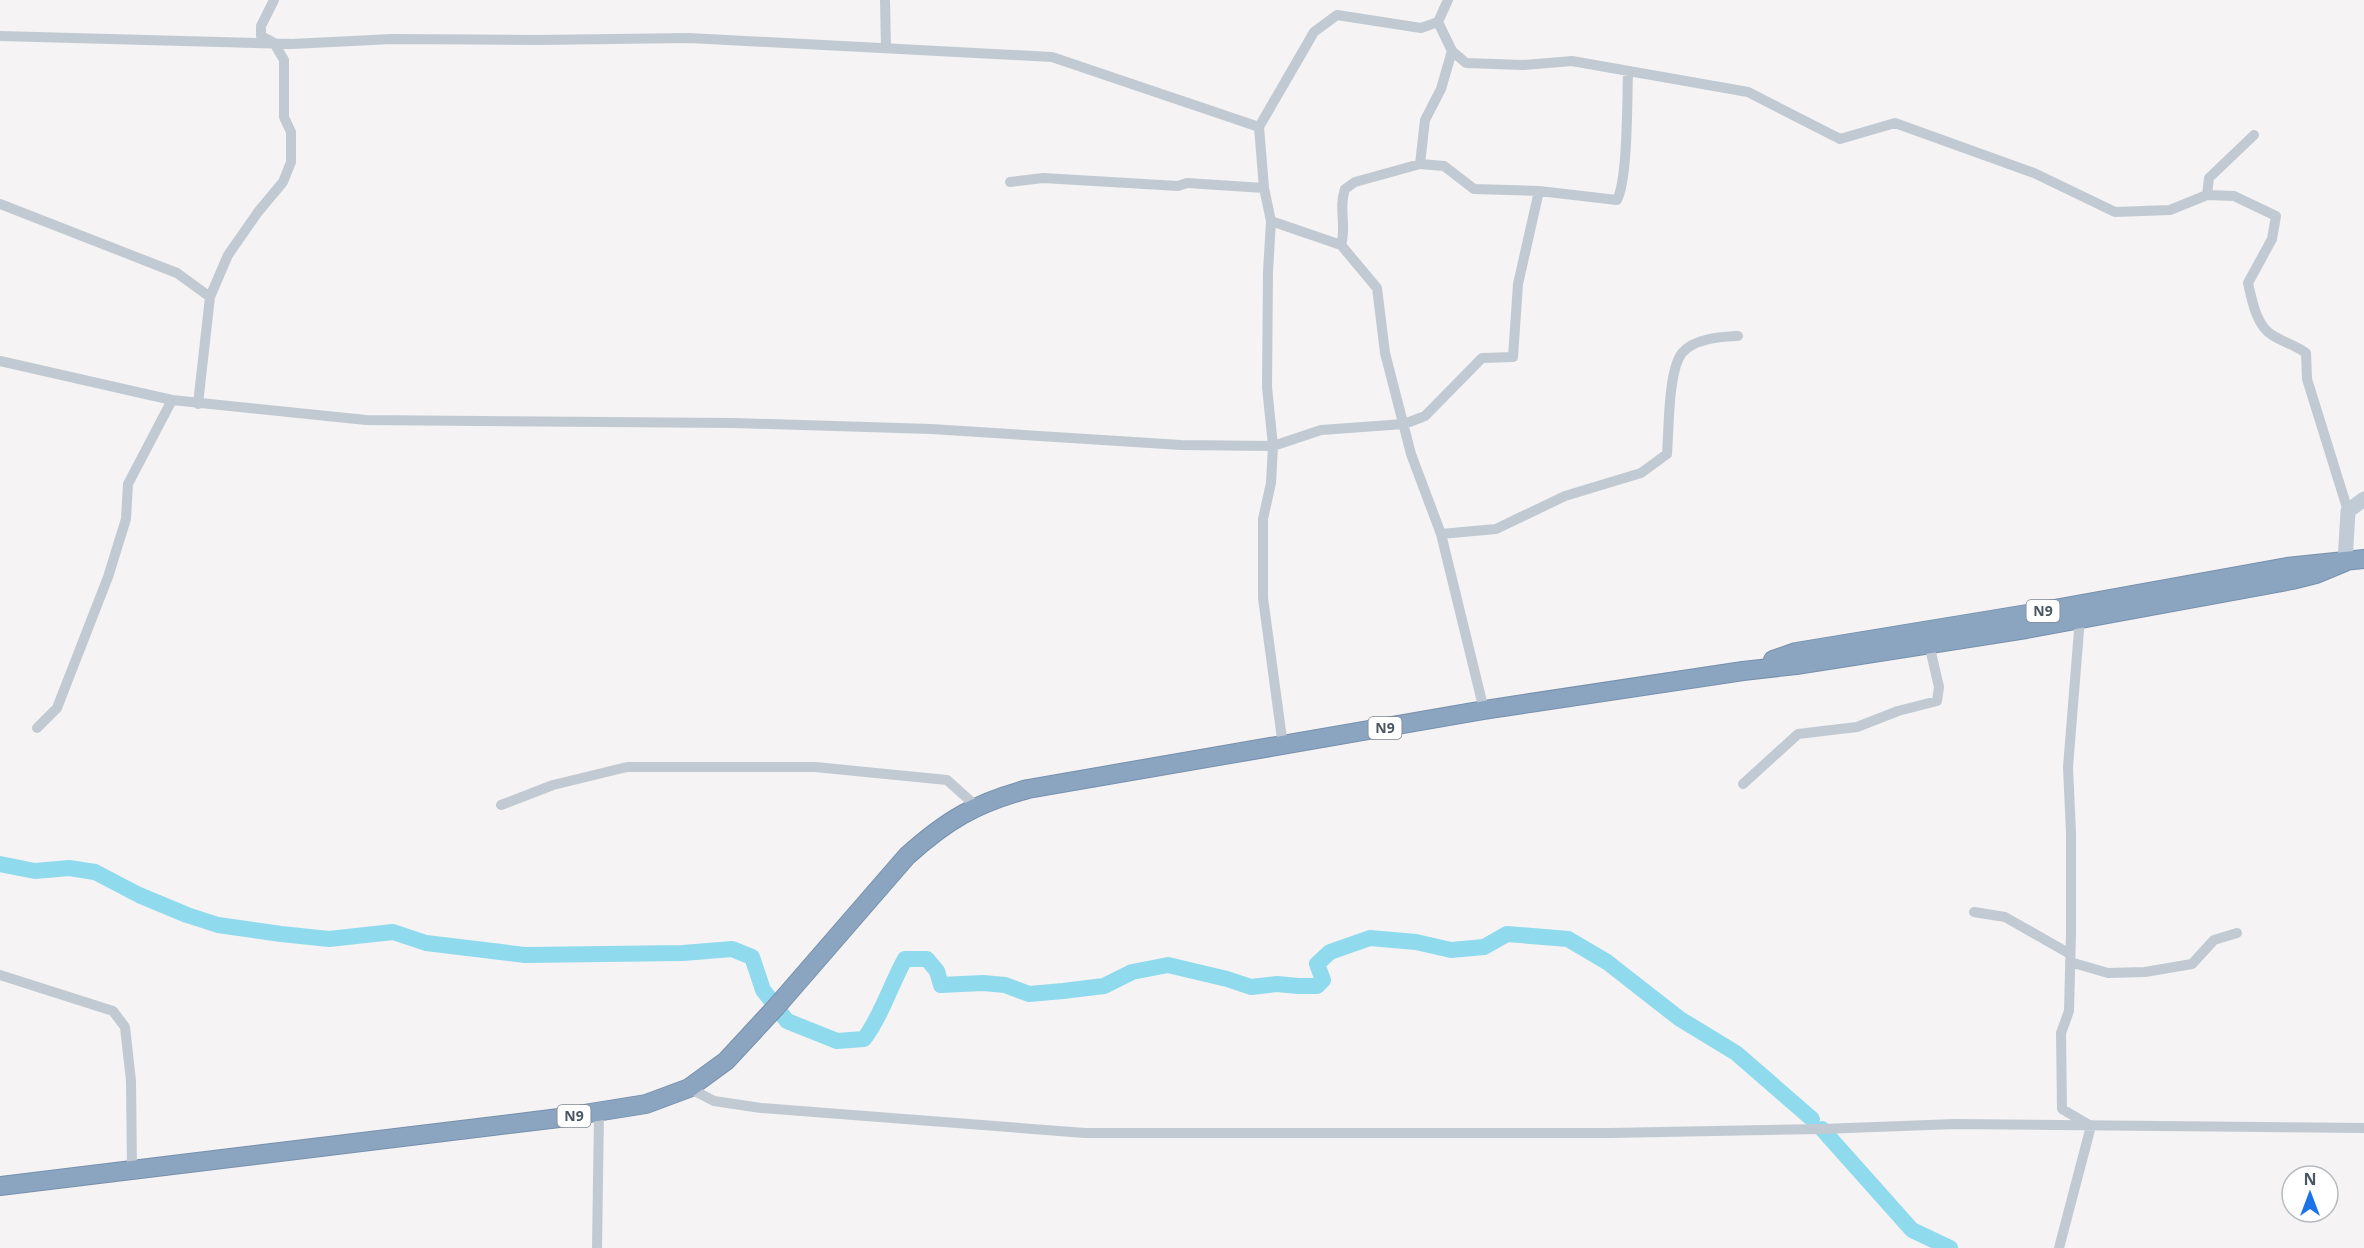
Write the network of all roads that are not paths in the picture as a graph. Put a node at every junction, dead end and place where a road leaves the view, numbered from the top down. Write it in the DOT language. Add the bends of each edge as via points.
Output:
graph roads {
  1 [pos="274,0"];
  2 [pos="885,0"];
  3 [pos="1448,0"];
  4 [pos="1438,22"];
  5 [pos="0,36"];
  6 [pos="274,43"];
  7 [pos="886,48"];
  8 [pos="1452,51"];
  9 [pos="1628,72"];
  10 [pos="1259,127"];
  11 [pos="2254,135"];
  12 [pos="1420,164"];
  13 [pos="1010,182"];
  14 [pos="1264,188"];
  15 [pos="1539,191"];
  16 [pos="2207,195"];
  17 [pos="0,204"];
  18 [pos="1271,220"];
  19 [pos="1341,245"];
  20 [pos="210,297"];
  21 [pos="1738,336"];
  22 [pos="0,361"];
  23 [pos="172,400"];
  24 [pos="198,404"];
  25 [pos="1404,424"];
  26 [pos="1273,446"];
  27 [pos="2364,499"];
  28 [pos="2348,511"];
  29 [pos="1441,534"];
  30 [pos="2364,559"];
  31 [pos="2345,562"];
  32 [pos="2080,618"];
  33 [pos="1929,644"];
  34 [pos="1743,671"];
  35 [pos="1484,710"];
  36 [pos="37,728"];
  37 [pos="1283,746"];
  38 [pos="1743,784"];
  39 [pos="501,805"];
  40 [pos="976,806"];
  41 [pos="1974,912"];
  42 [pos="2237,933"];
  43 [pos="2070,958"];
  44 [pos="0,975"];
  45 [pos="689,1088"];
  46 [pos="599,1113"];
  47 [pos="2091,1126"];
  48 [pos="2364,1128"];
  49 [pos="132,1170"];
  50 [pos="0,1186"];
  51 [pos="598,1215"];
  52 [pos="597,1248"];
  53 [pos="604,1248"];
  54 [pos="2059,1248"];
  1 -- 6 [label="street" via="261,26 261,36"];
  2 -- 7 [label="street"];
  3 -- 4 [label="street"];
  4 -- 8 [label="street"];
  4 -- 10 [label="street" via="1421,28 1337,15 1314,32"];
  5 -- 6 [label="street"];
  6 -- 7 [label="street" via="689,38"];
  6 -- 20 [label="street" via="284,60 284,117 291,132 291,162 283,182 228,255"];
  7 -- 10 [label="street" via="1052,57"];
  8 -- 9 [label="street" via="1466,63 1523,65 1572,61"];
  8 -- 12 [label="street" via="1441,89 1425,120"];
  9 -- 15 [label="street" via="1617,200"];
  9 -- 16 [label="street" via="1749,92 1840,139 1895,123 2034,173 2115,212 2170,210"];
  10 -- 14 [label="street"];
  11 -- 16 [label="street" via="2209,178"];
  12 -- 15 [label="street" via="1444,166 1474,189"];
  12 -- 19 [label="street" via="1355,182 1345,189"];
  13 -- 14 [label="street" via="1043,178"];
  14 -- 18 [label="street"];
  15 -- 25 [label="street" via="1518,284 1513,357 1482,358 1425,416"];
  16 -- 28 [label="street" via="2234,196 2276,216 2272,239 2248,283 2257,316 2270,334 2306,353 2307,379"];
  17 -- 20 [label="street" via="177,273"];
  18 -- 19 [label="street"];
  18 -- 26 [label="street" via="1267,387"];
  19 -- 25 [label="street" via="1377,288 1385,353"];
  20 -- 24 [label="street"];
  21 -- 29 [label="street" via="1696,343 1682,353 1673,372 1667,454 1641,473 1564,496 1496,529"];
  22 -- 23 [label="street"];
  23 -- 24 [label="street"];
  23 -- 36 [label="street" via="128,484 126,519 111,567 57,708"];
  24 -- 26 [label="street" via="366,420 745,423 931,429 1181,445"];
  25 -- 26 [label="street" via="1322,430"];
  25 -- 29 [label="street"];
  26 -- 37 [label="street" via="1271,483 1263,519 1263,598"];
  27 -- 28 [label="street"];
  28 -- 31 [label="street"];
  29 -- 35 [label="street"];
  30 -- 31 [label="highway, N9"];
  31 -- 32 [label="highway, N9" via="2292,580"];
  31 -- 34 [label="highway, N9" via="2286,567 1796,652"];
  32 -- 33 [label="highway, N9"];
  32 -- 43 [label="street" via="2068,767"];
  33 -- 34 [label="highway, N9"];
  33 -- 38 [label="street" via="1939,687 1937,701 1857,727 1798,734"];
  34 -- 35 [label="highway, N9"];
  35 -- 37 [label="highway, N9"];
  37 -- 40 [label="highway, N9" via="1028,789"];
  39 -- 40 [label="street" via="553,784 627,767 815,767 947,780"];
  40 -- 45 [label="highway, N9" via="936,830 907,856 753,1033 726,1061"];
  41 -- 43 [label="street" via="2005,917"];
  42 -- 43 [label="street" via="2214,940 2192,964 2145,972 2108,973"];
  43 -- 47 [label="street" via="2069,1011 2061,1033 2062,1109"];
  44 -- 49 [label="street" via="113,1011 125,1027 131,1081"];
  45 -- 46 [label="highway, N9" via="646,1104"];
  45 -- 47 [label="street" via="714,1101 761,1108 1085,1133 1610,1133 1956,1124"];
  46 -- 49 [label="highway, N9"];
  46 -- 51 [label="street"];
  47 -- 48 [label="street"];
  47 -- 54 [label="street"];
  49 -- 50 [label="highway, N9"];
  51 -- 52 [label="street"];
  51 -- 53 [label="street"];
}
